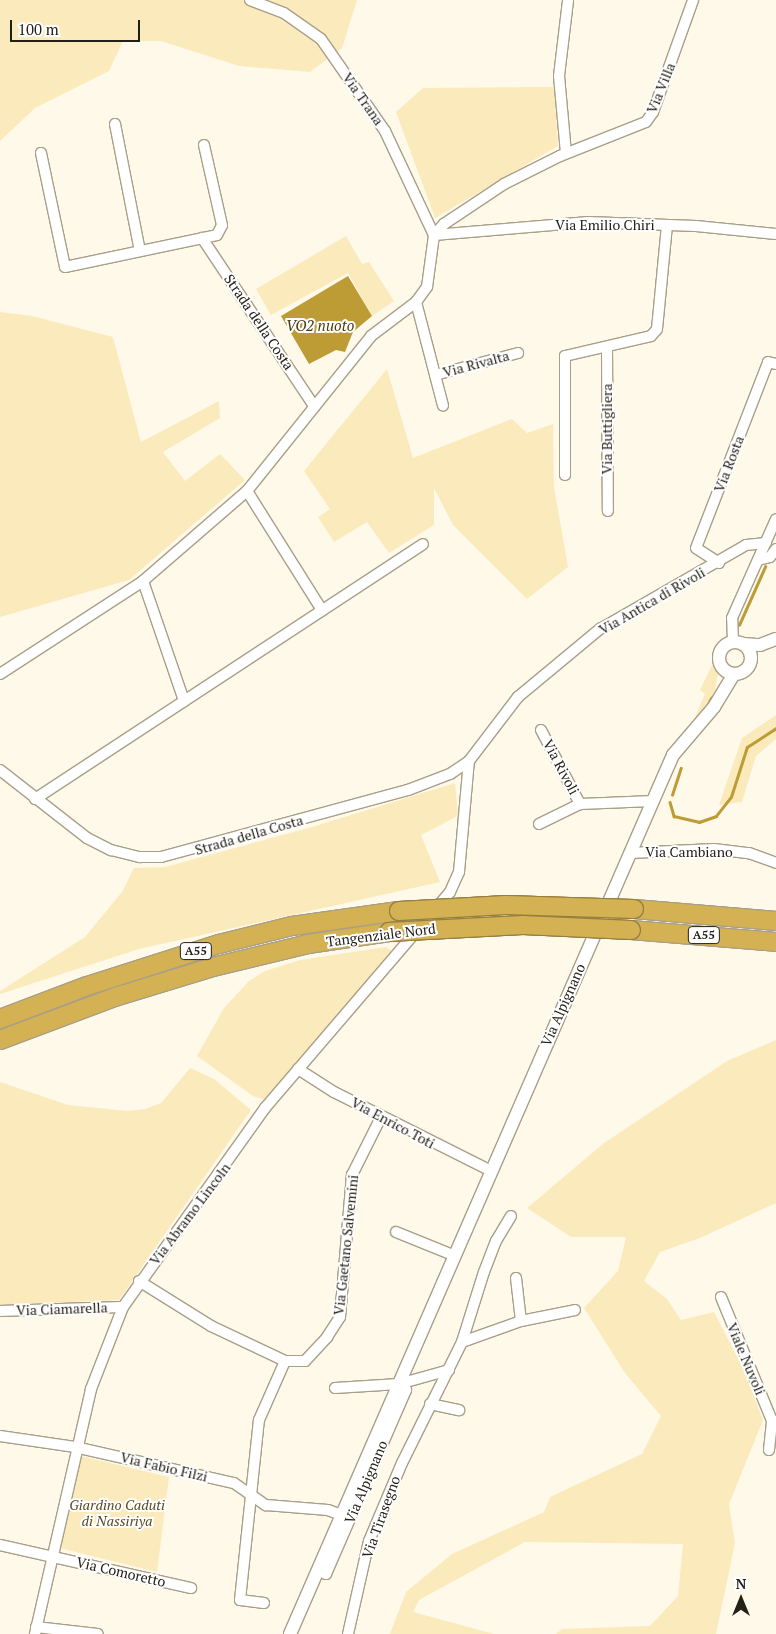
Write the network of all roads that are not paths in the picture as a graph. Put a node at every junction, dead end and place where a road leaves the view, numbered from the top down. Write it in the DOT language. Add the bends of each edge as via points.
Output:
graph roads {
  1 [pos="250,0"];
  2 [pos="568,0"];
  3 [pos="693,0"];
  4 [pos="115,124"];
  5 [pos="204,145"];
  6 [pos="41,153"];
  7 [pos="566,153"];
  8 [pos="667,225"];
  9 [pos="776,234"];
  10 [pos="434,235"];
  11 [pos="202,238"];
  12 [pos="140,251"];
  13 [pos="416,302"];
  14 [pos="607,348"];
  15 [pos="518,353"];
  16 [pos="776,364"];
  17 [pos="435,375"];
  18 [pos="314,406"];
  19 [pos="443,406"];
  20 [pos="565,475"];
  21 [pos="247,491"];
  22 [pos="608,511"];
  23 [pos="776,519"];
  24 [pos="766,543"];
  25 [pos="423,544"];
  26 [pos="776,549"];
  27 [pos="758,560"];
  28 [pos="719,563"];
  29 [pos="143,581"];
  30 [pos="322,610"];
  31 [pos="776,639"];
  32 [pos="738,643"];
  33 [pos="751,658"];
  34 [pos="728,672"];
  35 [pos="0,674"];
  36 [pos="184,701"];
  37 [pos="541,730"];
  38 [pos="469,762"];
  39 [pos="0,770"];
  40 [pos="35,799"];
  41 [pos="653,801"];
  42 [pos="580,804"];
  43 [pos="539,824"];
  44 [pos="630,853"];
  45 [pos="776,863"];
  46 [pos="776,921"];
  47 [pos="776,942"];
  48 [pos="0,1018"];
  49 [pos="0,1040"];
  50 [pos="298,1069"];
  51 [pos="381,1117"];
  52 [pos="491,1171"];
  53 [pos="511,1216"];
  54 [pos="396,1232"];
  55 [pos="454,1256"];
  56 [pos="516,1278"];
  57 [pos="139,1281"];
  58 [pos="721,1298"];
  59 [pos="123,1307"];
  60 [pos="575,1310"];
  61 [pos="0,1311"];
  62 [pos="521,1322"];
  63 [pos="462,1342"];
  64 [pos="285,1361"];
  65 [pos="449,1370"];
  66 [pos="399,1384"];
  67 [pos="335,1388"];
  68 [pos="430,1404"];
  69 [pos="460,1410"];
  70 [pos="774,1421"];
  71 [pos="0,1436"];
  72 [pos="75,1447"];
  73 [pos="768,1450"];
  74 [pos="250,1494"];
  75 [pos="341,1515"];
  76 [pos="0,1545"];
  77 [pos="50,1556"];
  78 [pos="318,1570"];
  79 [pos="191,1588"];
  80 [pos="264,1603"];
  81 [pos="35,1631"];
  82 [pos="98,1634"];
  83 [pos="290,1634"];
  84 [pos="348,1634"];
  1 -- 10 [label="street, Via Trana" via="284,14 321,39 386,131"];
  2 -- 7 [label="street" via="559,76"];
  3 -- 7 [label="street, Via Villa" via="653,112 646,122"];
  4 -- 12 [label="street"];
  5 -- 11 [label="street" via="222,225 217,235"];
  6 -- 12 [label="street" via="65,267"];
  7 -- 10 [label="street" via="504,184 444,224"];
  8 -- 9 [label="street, Via Emilio Chiri"];
  8 -- 10 [label="street, Via Emilio Chiri" via="588,222"];
  8 -- 14 [label="street" via="657,329 651,336"];
  10 -- 13 [label="street" via="427,287"];
  11 -- 12 [label="street"];
  11 -- 18 [label="street, Strada della Costa"];
  13 -- 17 [label="street, Via Rivalta"];
  13 -- 18 [label="street" via="371,336"];
  14 -- 20 [label="street" via="564,356"];
  14 -- 22 [label="street, Via Buttigliera"];
  15 -- 17 [label="street, Via Rivalta"];
  16 -- 28 [label="street, Via Rosta" via="768,362 696,548"];
  17 -- 19 [label="street, Via Rivalta"];
  18 -- 21 [label="street"];
  21 -- 29 [label="street"];
  21 -- 30 [label="street"];
  23 -- 24 [label="street"];
  24 -- 27 [label="street"];
  24 -- 28 [label="street, Via Antica di Rivoli" via="746,545"];
  25 -- 30 [label="street"];
  26 -- 27 [label="street" via="770,557"];
  27 -- 32 [label="street" via="732,618"];
  28 -- 38 [label="street, Via Antica di Rivoli" via="600,630 518,697"];
  29 -- 35 [label="street"];
  29 -- 36 [label="street"];
  30 -- 36 [label="street"];
  31 -- 32 [label="street" via="760,645"];
  31 -- 33 [label="street" via="767,650"];
  32 -- 33 [label="street"];
  32 -- 34 [label="street" via="720,650 718,661"];
  33 -- 34 [label="street" via="748,669"];
  34 -- 41 [label="street, Via Alpignano" via="719,697 673,755"];
  36 -- 40 [label="street"];
  37 -- 42 [label="street, Via Rivoli"];
  38 -- 40 [label="street, Strada della Costa" via="450,774 408,790 160,857 140,857 111,850 87,838"];
  38 -- 50 [label="street, Via Abramo Lincoln" via="462,854 459,872 450,892"];
  39 -- 40 [label="street, Strada della Costa"];
  41 -- 42 [label="street, Via Rivoli"];
  41 -- 44 [label="street, Via Alpignano"];
  42 -- 43 [label="street, Via Rivoli"];
  44 -- 45 [label="street, Via Cambiano" via="714,849 749,853"];
  44 -- 52 [label="street, Via Alpignano"];
  46 -- 48 [label="highway, Tangenziale Nord / A55, bridge" via="634,909 506,905 400,911 292,926 219,944"];
  47 -- 49 [label="highway, Tangenziale Nord / A55, bridge" via="523,925 389,932 308,944 213,967 115,997"];
  50 -- 51 [label="street, Via Enrico Toti"];
  50 -- 57 [label="street, Via Abramo Lincoln" via="265,1108 245,1141"];
  51 -- 52 [label="street, Via Enrico Toti"];
  51 -- 64 [label="street, Via Gaetano Salvemini" via="352,1176 338,1321 305,1360"];
  52 -- 55 [label="street, Via Alpignano"];
  53 -- 63 [label="street, Via Tirasegno" via="496,1241"];
  54 -- 55 [label="street"];
  55 -- 66 [label="street, Via Alpignano"];
  56 -- 62 [label="street"];
  57 -- 59 [label="street, Via Abramo Lincoln"];
  57 -- 64 [label="street" via="198,1319"];
  58 -- 70 [label="street, Viale Nuvoli"];
  59 -- 61 [label="street, Via Ciamarella"];
  59 -- 72 [label="street, Via Abramo Lincoln" via="93,1381"];
  60 -- 62 [label="street"];
  62 -- 63 [label="street"];
  63 -- 65 [label="street, Via Tirasegno"];
  64 -- 74 [label="street" via="258,1420"];
  65 -- 66 [label="street"];
  65 -- 68 [label="street, Via Tirasegno"];
  66 -- 67 [label="street"];
  66 -- 75 [label="street, Via Alpignano"];
  66 -- 78 [label="street, Via Alpignano" via="406,1390 330,1565 326,1574"];
  68 -- 69 [label="street"];
  68 -- 84 [label="street, Via Tirasegno" via="370,1541"];
  70 -- 73 [label="street, Viale Nuvoli"];
  71 -- 72 [label="street, Via Fabio Filzi"];
  72 -- 74 [label="street, Via Fabio Filzi" via="234,1483"];
  72 -- 77 [label="street, Via Abramo Lincoln"];
  74 -- 75 [label="street, Via Fabio Filzi" via="266,1505 328,1510"];
  74 -- 80 [label="street" via="252,1511 240,1600"];
  75 -- 78 [label="street, Via Alpignano"];
  76 -- 77 [label="street, Via Comoretto"];
  77 -- 79 [label="street, Via Comoretto"];
  77 -- 81 [label="street, Via Abramo Lincoln"];
  78 -- 83 [label="street, Via Alpignano"];
  81 -- 82 [label="street"];
}
